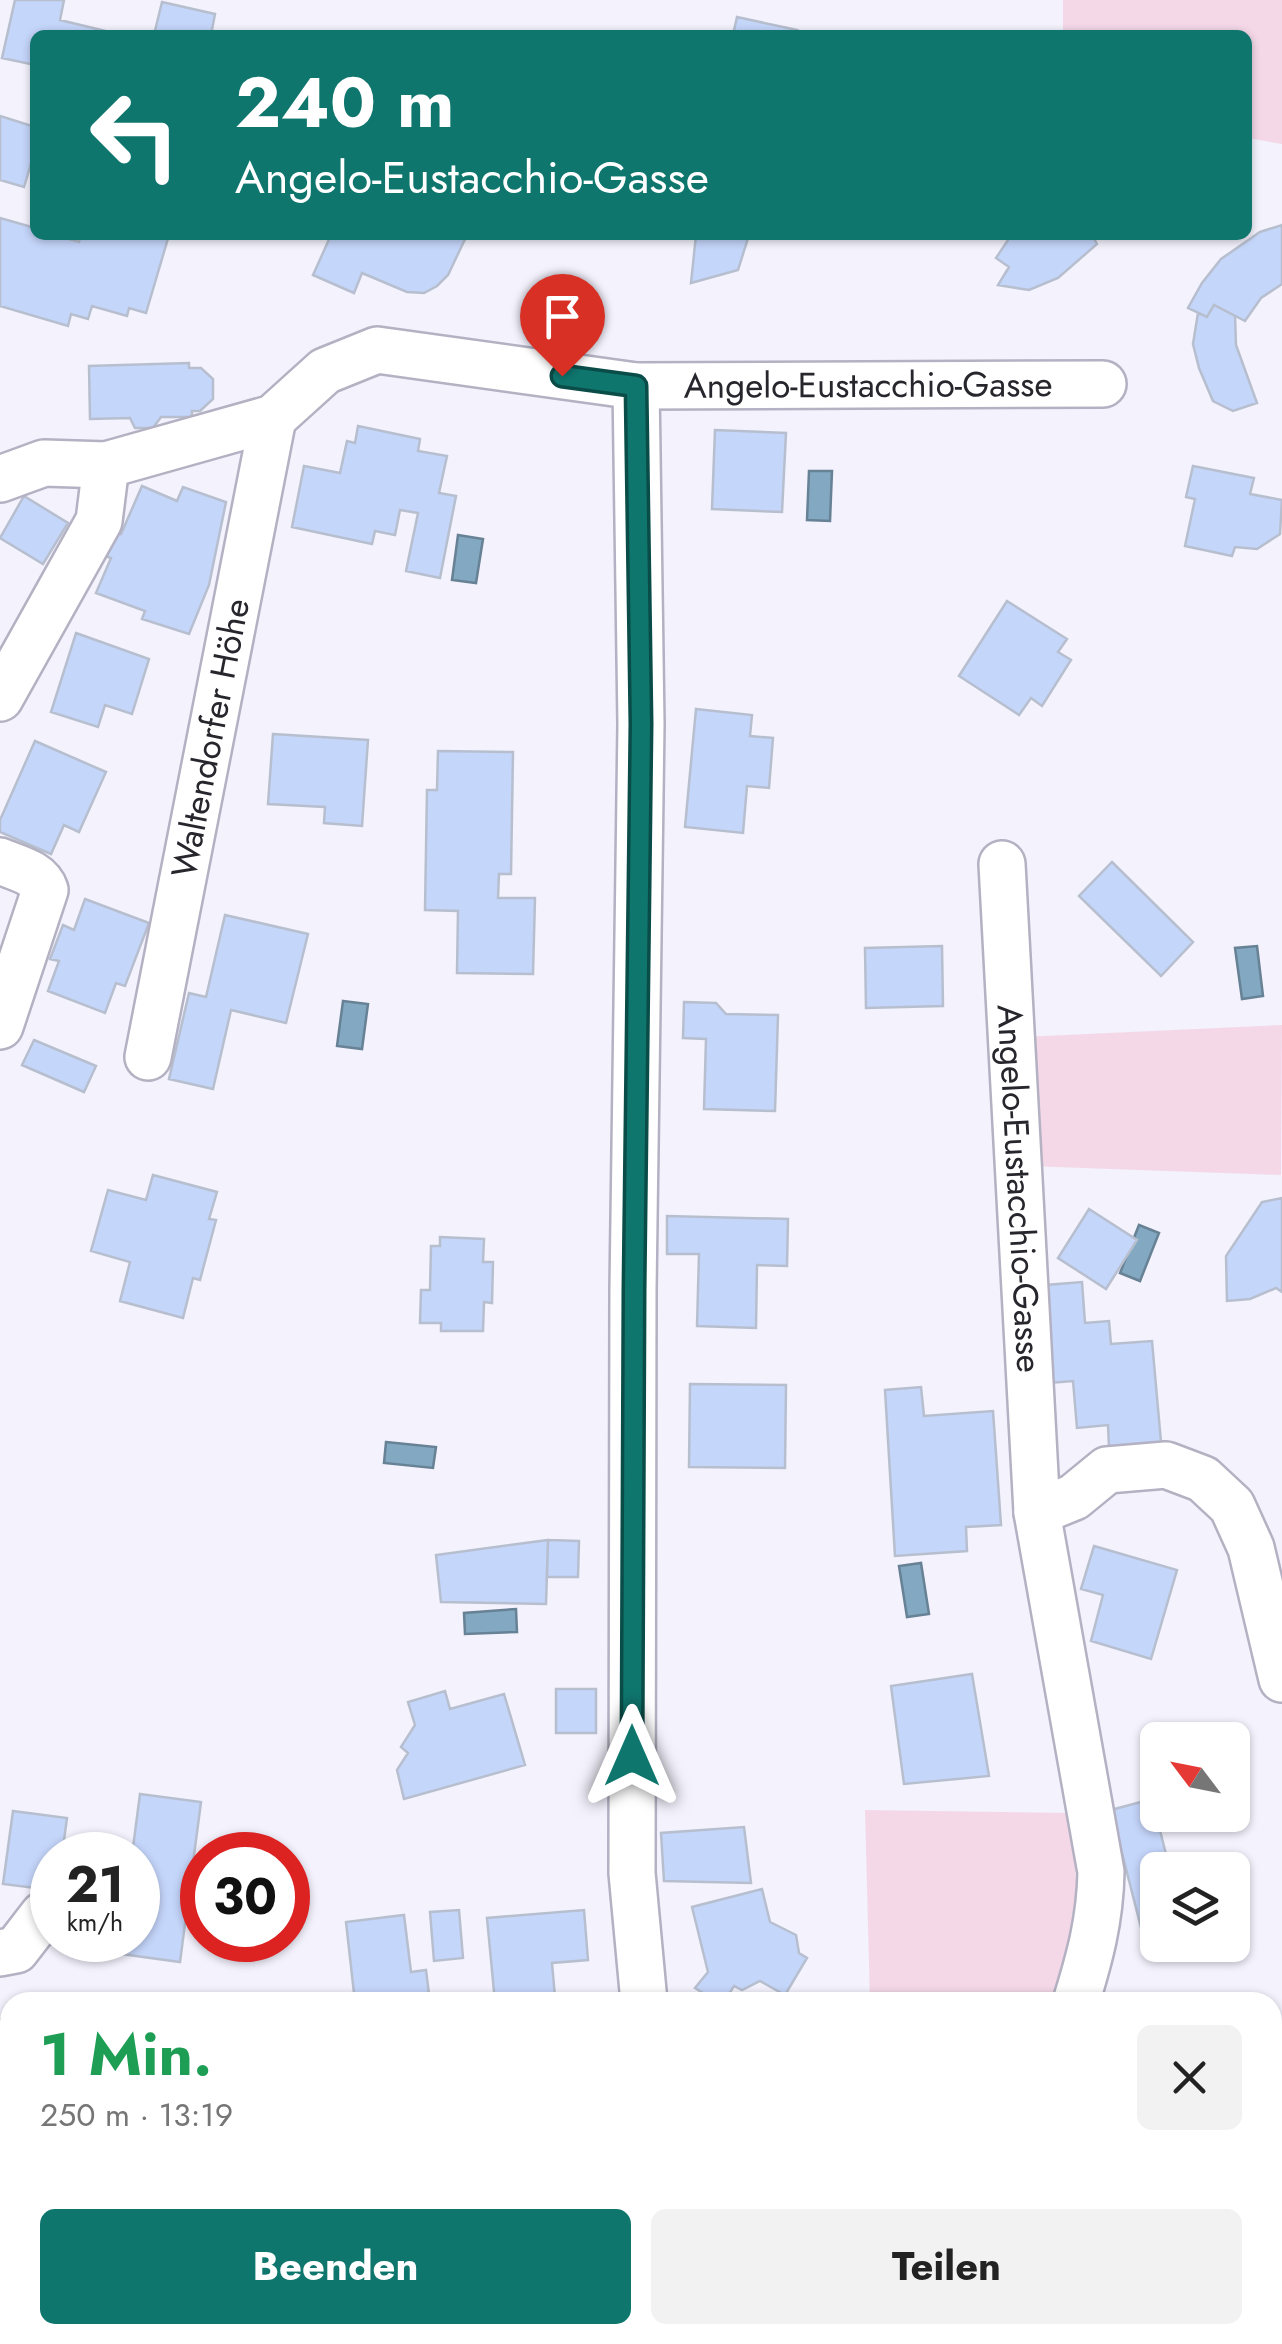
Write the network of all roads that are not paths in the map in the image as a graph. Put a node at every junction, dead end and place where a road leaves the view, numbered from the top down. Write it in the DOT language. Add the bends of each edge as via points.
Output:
graph roads {
  1 [pos="1103,384"];
  2 [pos="636,386"];
  3 [pos="272,418"];
  4 [pos="106,465"];
  5 [pos="0,479"];
  6 [pos="0,698"];
  7 [pos="0,861"];
  8 [pos="1002,864"];
  9 [pos="0,1026"];
  10 [pos="148,1057"];
  11 [pos="1037,1512"];
  12 [pos="1282,1678"];
  13 [pos="30,1932"];
  14 [pos="0,1952"];
  15 [pos="643,1992"];
  16 [pos="1079,1992"];
  1 -- 2 [label="street, Angelo-Eustacchio-Gasse"];
  2 -- 3 [label="street, Angelo-Eustacchio-Gasse" via="377,350 326,371"];
  2 -- 15 [label="street, Angelo-Eustacchio-Gasse" via="641,724 632,1873"];
  3 -- 4 [label="street"];
  3 -- 10 [label="street, Waltendorfer Höhe"];
  4 -- 5 [label="street" via="44,463"];
  4 -- 6 [label="street" via="99,521"];
  7 -- 9 [label="street" via="35,876 45,890"];
  8 -- 11 [label="street, Angelo-Eustacchio-Gasse"];
  11 -- 12 [label="street" via="1074,1497 1107,1470 1166,1465 1203,1479 1232,1506 1252,1548"];
  11 -- 16 [label="street, Angelo-Eustacchio-Gasse" via="1101,1872 1097,1926"];
  13 -- 14 [label="street" via="16,1950"];
}
